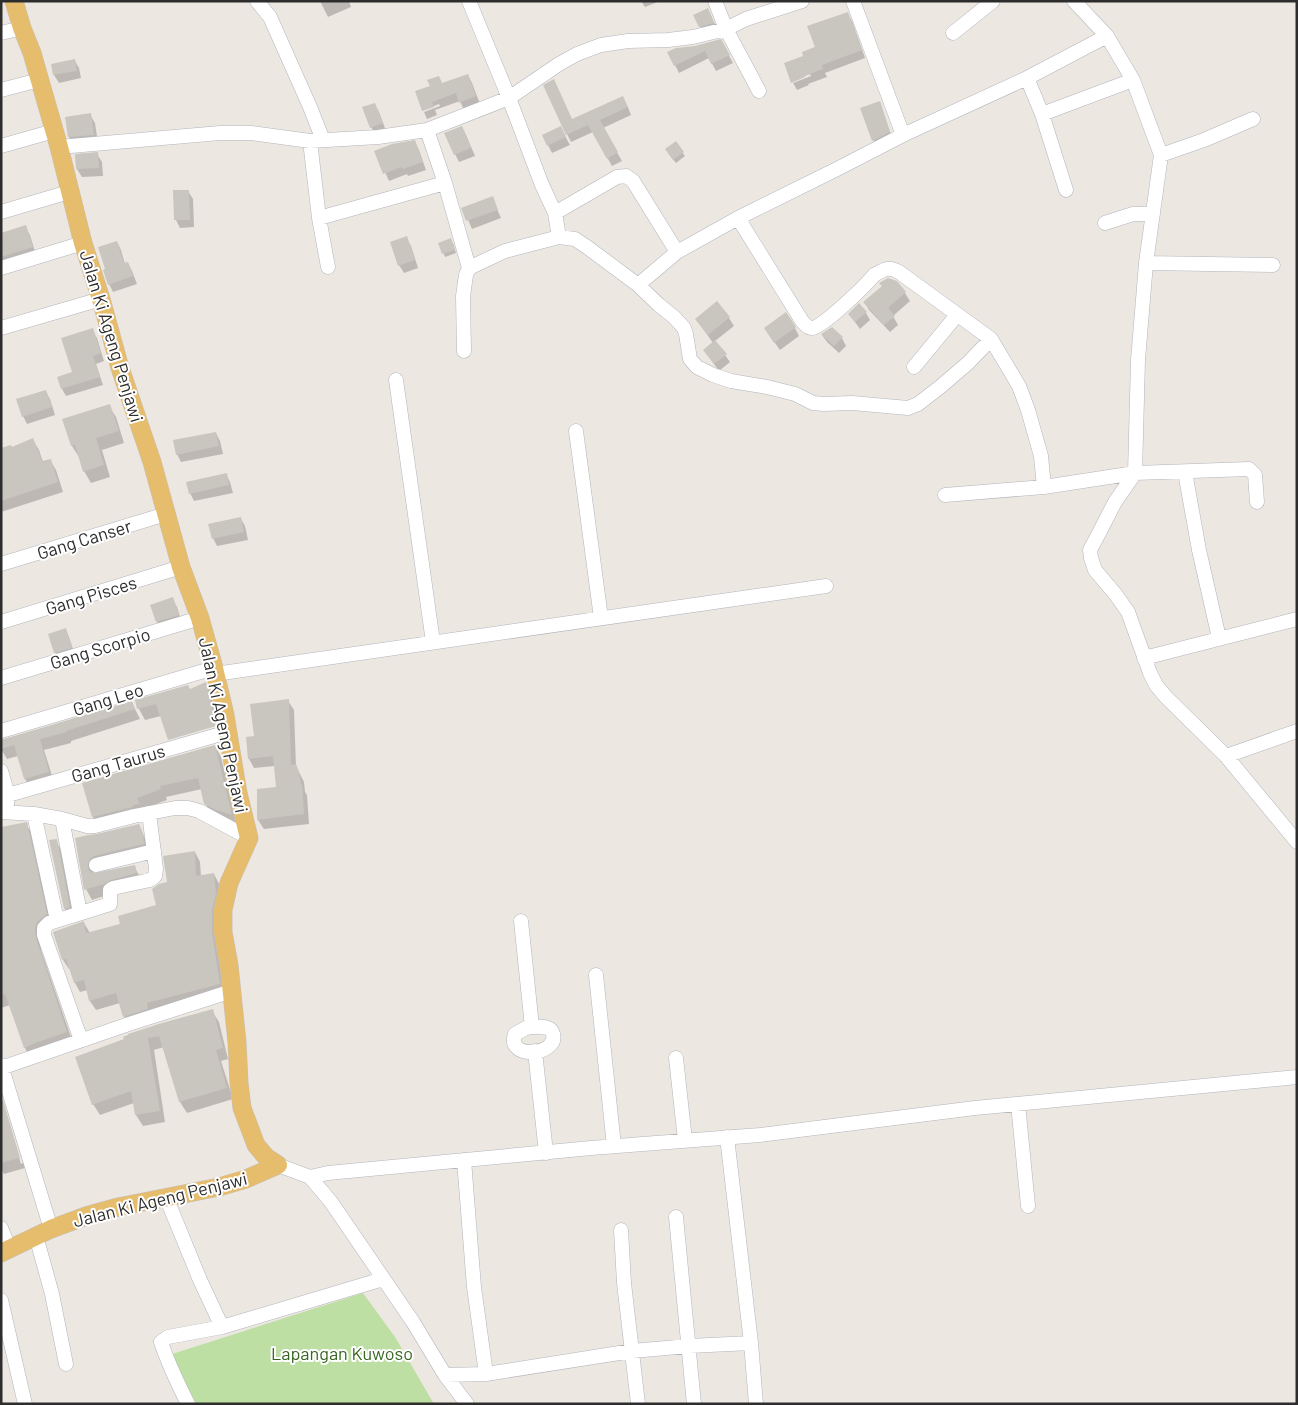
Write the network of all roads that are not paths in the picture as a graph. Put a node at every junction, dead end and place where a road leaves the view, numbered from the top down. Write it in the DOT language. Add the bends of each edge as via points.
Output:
graph roads {
  1 [pos="257,1"];
  2 [pos="469,1"];
  3 [pos="715,1"];
  4 [pos="802,1"];
  5 [pos="853,1"];
  6 [pos="993,1"];
  7 [pos="1074,1"];
  8 [pos="18,11"];
  9 [pos="726,29"];
  10 [pos="1,33"];
  11 [pos="953,33"];
  12 [pos="1107,36"];
  13 [pos="1027,78"];
  14 [pos="39,80"];
  15 [pos="1133,80"];
  16 [pos="1,90"];
  17 [pos="759,91"];
  18 [pos="509,98"];
  19 [pos="1042,114"];
  20 [pos="1253,119"];
  21 [pos="427,130"];
  22 [pos="903,135"];
  23 [pos="56,139"];
  24 [pos="316,141"];
  25 [pos="1,146"];
  26 [pos="1161,155"];
  27 [pos="445,183"];
  28 [pos="1066,190"];
  29 [pos="69,192"];
  30 [pos="1,212"];
  31 [pos="555,213"];
  32 [pos="1153,214"];
  33 [pos="319,218"];
  34 [pos="738,218"];
  35 [pos="1105,223"];
  36 [pos="559,237"];
  37 [pos="84,243"];
  38 [pos="677,252"];
  39 [pos="1146,263"];
  40 [pos="1273,265"];
  41 [pos="328,267"];
  42 [pos="1,268"];
  43 [pos="469,268"];
  44 [pos="638,285"];
  45 [pos="101,299"];
  46 [pos="957,315"];
  47 [pos="1,328"];
  48 [pos="991,338"];
  49 [pos="464,351"];
  50 [pos="914,367"];
  51 [pos="396,380"];
  52 [pos="576,431"];
  53 [pos="1185,472"];
  54 [pos="1135,473"];
  55 [pos="1044,487"];
  56 [pos="945,495"];
  57 [pos="1257,502"];
  58 [pos="166,514"];
  59 [pos="1,564"];
  60 [pos="182,567"];
  61 [pos="826,586"];
  62 [pos="200,618"];
  63 [pos="601,618"];
  64 [pos="1297,619"];
  65 [pos="1,622"];
  66 [pos="1219,638"];
  67 [pos="433,642"];
  68 [pos="1144,658"];
  69 [pos="215,671"];
  70 [pos="1,678"];
  71 [pos="1,731"];
  72 [pos="1297,731"];
  73 [pos="228,732"];
  74 [pos="1226,756"];
  75 [pos="1,771"];
  76 [pos="8,795"];
  77 [pos="3,812"];
  78 [pos="149,813"];
  79 [pos="34,814"];
  80 [pos="62,819"];
  81 [pos="249,838"];
  82 [pos="1297,842"];
  83 [pos="154,851"];
  84 [pos="96,865"];
  85 [pos="80,913"];
  86 [pos="57,920"];
  87 [pos="521,921"];
  88 [pos="596,975"];
  89 [pos="232,991"];
  90 [pos="532,1027"];
  91 [pos="81,1040"];
  92 [pos="535,1051"];
  93 [pos="676,1058"];
  94 [pos="1,1067"];
  95 [pos="1297,1077"];
  96 [pos="1018,1104"];
  97 [pos="727,1136"];
  98 [pos="685,1140"];
  99 [pos="614,1146"];
  100 [pos="546,1153"];
  101 [pos="464,1160"];
  102 [pos="278,1165"];
  103 [pos="310,1177"];
  104 [pos="166,1197"];
  105 [pos="1028,1206"];
  106 [pos="676,1216"];
  107 [pos="1,1228"];
  108 [pos="621,1230"];
  109 [pos="43,1232"];
  110 [pos="5,1251"];
  111 [pos="383,1279"];
  112 [pos="1,1300"];
  113 [pos="222,1327"];
  114 [pos="751,1343"];
  115 [pos="689,1346"];
  116 [pos="632,1351"];
  117 [pos="66,1364"];
  118 [pos="486,1374"];
  119 [pos="446,1375"];
  120 [pos="25,1404"];
  121 [pos="188,1404"];
  122 [pos="467,1404"];
  123 [pos="638,1404"];
  124 [pos="694,1404"];
  125 [pos="756,1404"];
  1 -- 24 [label="street" via="270,17 307,98"];
  2 -- 18 [label="street"];
  3 -- 9 [label="street"];
  4 -- 9 [label="street"];
  5 -- 22 [label="street"];
  6 -- 11 [label="street"];
  7 -- 12 [label="street"];
  8 -- 10 [label="street"];
  8 -- 14 [label="main road, Jalan Ki Ageng Penjawi"];
  9 -- 17 [label="street"];
  9 -- 18 [label="street" via="693,37 601,45 559,64"];
  12 -- 13 [label="street"];
  12 -- 15 [label="street"];
  13 -- 19 [label="street"];
  13 -- 22 [label="street"];
  14 -- 16 [label="street"];
  14 -- 23 [label="main road, Jalan Ki Ageng Penjawi"];
  15 -- 19 [label="street"];
  15 -- 26 [label="street"];
  18 -- 21 [label="street"];
  18 -- 31 [label="street"];
  19 -- 28 [label="street"];
  20 -- 26 [label="street"];
  21 -- 24 [label="street"];
  21 -- 27 [label="street"];
  22 -- 34 [label="street"];
  23 -- 24 [label="street" via="251,133"];
  23 -- 25 [label="street"];
  23 -- 29 [label="main road, Jalan Ki Ageng Penjawi"];
  24 -- 33 [label="street"];
  26 -- 32 [label="street"];
  27 -- 33 [label="street"];
  27 -- 43 [label="street"];
  29 -- 30 [label="street"];
  29 -- 37 [label="main road, Jalan Ki Ageng Penjawi"];
  31 -- 36 [label="street"];
  31 -- 38 [label="street" via="617,177 626,176 633,181"];
  32 -- 35 [label="street" via="1133,214"];
  32 -- 39 [label="street"];
  33 -- 41 [label="street"];
  34 -- 38 [label="street"];
  34 -- 46 [label="street" via="802,321 810,328 824,322 874,275 888,268 899,272"];
  36 -- 43 [label="street" via="506,251"];
  36 -- 44 [label="street" via="575,239"];
  37 -- 42 [label="street"];
  37 -- 45 [label="main road, Jalan Ki Ageng Penjawi"];
  38 -- 44 [label="street"];
  39 -- 40 [label="street"];
  39 -- 54 [label="street" via="1138,360"];
  43 -- 49 [label="street" via="463,296"];
  44 -- 48 [label="street" via="684,328 690,359 697,367 731,381 767,387 824,404 908,408 940,387"];
  45 -- 47 [label="street"];
  45 -- 58 [label="main road, Jalan Ki Ageng Penjawi"];
  46 -- 48 [label="street"];
  46 -- 50 [label="street"];
  48 -- 55 [label="street" via="1019,386 1028,410 1041,456"];
  51 -- 67 [label="street"];
  52 -- 63 [label="street"];
  53 -- 54 [label="street"];
  53 -- 57 [label="street" via="1249,469 1255,474"];
  53 -- 66 [label="street"];
  54 -- 55 [label="street"];
  54 -- 68 [label="street" via="1115,502 1090,550 1095,570 1128,612"];
  55 -- 56 [label="street"];
  58 -- 59 [label="street, Gang Canser"];
  58 -- 60 [label="main road, Jalan Ki Ageng Penjawi"];
  60 -- 62 [label="main road, Jalan Ki Ageng Penjawi"];
  60 -- 65 [label="street, Gang Pisces"];
  61 -- 63 [label="street, Gang Leo"];
  62 -- 69 [label="main road, Jalan Ki Ageng Penjawi"];
  62 -- 70 [label="street, Gang Scorpio"];
  63 -- 67 [label="street, Gang Leo"];
  64 -- 66 [label="street"];
  66 -- 68 [label="street"];
  67 -- 69 [label="street, Gang Leo"];
  68 -- 74 [label="street" via="1156,685 1166,697"];
  69 -- 71 [label="street, Gang Leo"];
  69 -- 73 [label="main road, Jalan Ki Ageng Penjawi"];
  72 -- 74 [label="street"];
  73 -- 76 [label="street, Gang Taurus"];
  73 -- 81 [label="main road, Jalan Ki Ageng Penjawi"];
  74 -- 82 [label="street"];
  75 -- 76 [label="street"];
  76 -- 77 [label="street"];
  77 -- 79 [label="street"];
  78 -- 80 [label="street" via="95,826"];
  78 -- 81 [label="street" via="175,808 199,810"];
  78 -- 83 [label="street"];
  79 -- 80 [label="street"];
  79 -- 86 [label="street"];
  80 -- 85 [label="street"];
  81 -- 89 [label="main road, Jalan Ki Ageng Penjawi" via="229,883 223,910"];
  83 -- 84 [label="street"];
  83 -- 85 [label="street" via="155,876 113,888 109,893 110,904"];
  85 -- 86 [label="street"];
  86 -- 91 [label="street" via="44,928 44,935"];
  87 -- 90 [label="street"];
  88 -- 99 [label="street"];
  89 -- 91 [label="street"];
  89 -- 102 [label="main road, Jalan Ki Ageng Penjawi" via="242,1108 256,1145"];
  90 -- 92 [label="street" via="520,1030 513,1039 519,1050"];
  90 -- 92 [label="street" via="546,1027 554,1035 550,1047"];
  91 -- 94 [label="street"];
  92 -- 100 [label="street"];
  93 -- 98 [label="street"];
  94 -- 109 [label="street"];
  95 -- 96 [label="street"];
  96 -- 97 [label="street" via="760,1135"];
  96 -- 105 [label="street"];
  97 -- 98 [label="street"];
  97 -- 114 [label="street"];
  98 -- 99 [label="street"];
  99 -- 100 [label="street"];
  100 -- 101 [label="street"];
  101 -- 103 [label="street"];
  101 -- 118 [label="street" via="474,1287"];
  102 -- 103 [label="street"];
  102 -- 104 [label="main road, Jalan Ki Ageng Penjawi" via="219,1187"];
  103 -- 111 [label="street" via="331,1202"];
  104 -- 109 [label="main road, Jalan Ki Ageng Penjawi" via="86,1216"];
  104 -- 113 [label="street"];
  106 -- 115 [label="street"];
  107 -- 110 [label="street"];
  108 -- 116 [label="street"];
  109 -- 110 [label="main road, Jalan Ki Ageng Penjawi"];
  109 -- 117 [label="street"];
  111 -- 113 [label="street"];
  111 -- 119 [label="street"];
  112 -- 120 [label="street"];
  113 -- 121 [label="street" via="168,1337 161,1342"];
  114 -- 115 [label="street"];
  114 -- 125 [label="street"];
  115 -- 116 [label="street"];
  115 -- 124 [label="street"];
  116 -- 118 [label="street"];
  116 -- 123 [label="street"];
  118 -- 119 [label="street"];
  119 -- 122 [label="street"];
}
